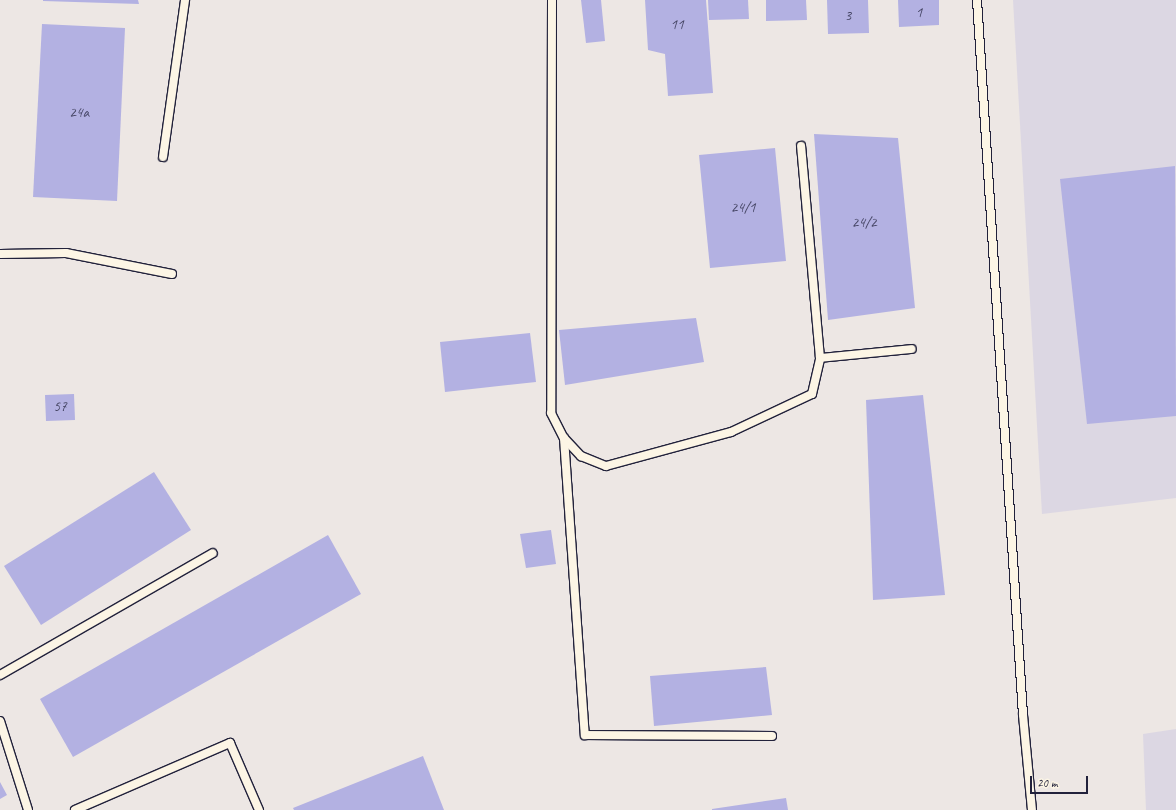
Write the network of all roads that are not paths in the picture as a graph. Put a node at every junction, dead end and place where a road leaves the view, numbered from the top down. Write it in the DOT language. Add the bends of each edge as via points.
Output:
graph roads {
  1 [pos="185,0"];
  2 [pos="552,0"];
  3 [pos="978,0"];
  4 [pos="801,146"];
  5 [pos="163,157"];
  6 [pos="0,254"];
  7 [pos="172,274"];
  8 [pos="912,349"];
  9 [pos="820,358"];
  10 [pos="564,438"];
  11 [pos="213,553"];
  12 [pos="0,675"];
  13 [pos="0,721"];
  14 [pos="772,736"];
  15 [pos="28,810"];
  16 [pos="75,810"];
  17 [pos="259,810"];
  18 [pos="1032,810"];
  1 -- 5 [label="lane"];
  2 -- 10 [label="lane" via="551,413"];
  3 -- 18 [label="lane" via="1023,715"];
  4 -- 9 [label="lane"];
  6 -- 7 [label="lane" via="66,253"];
  8 -- 9 [label="lane"];
  9 -- 10 [label="lane" via="812,394 731,432 606,466 581,456"];
  10 -- 14 [label="lane" via="585,735"];
  11 -- 12 [label="lane"];
  13 -- 15 [label="lane"];
  16 -- 17 [label="lane" via="230,743"];
}
